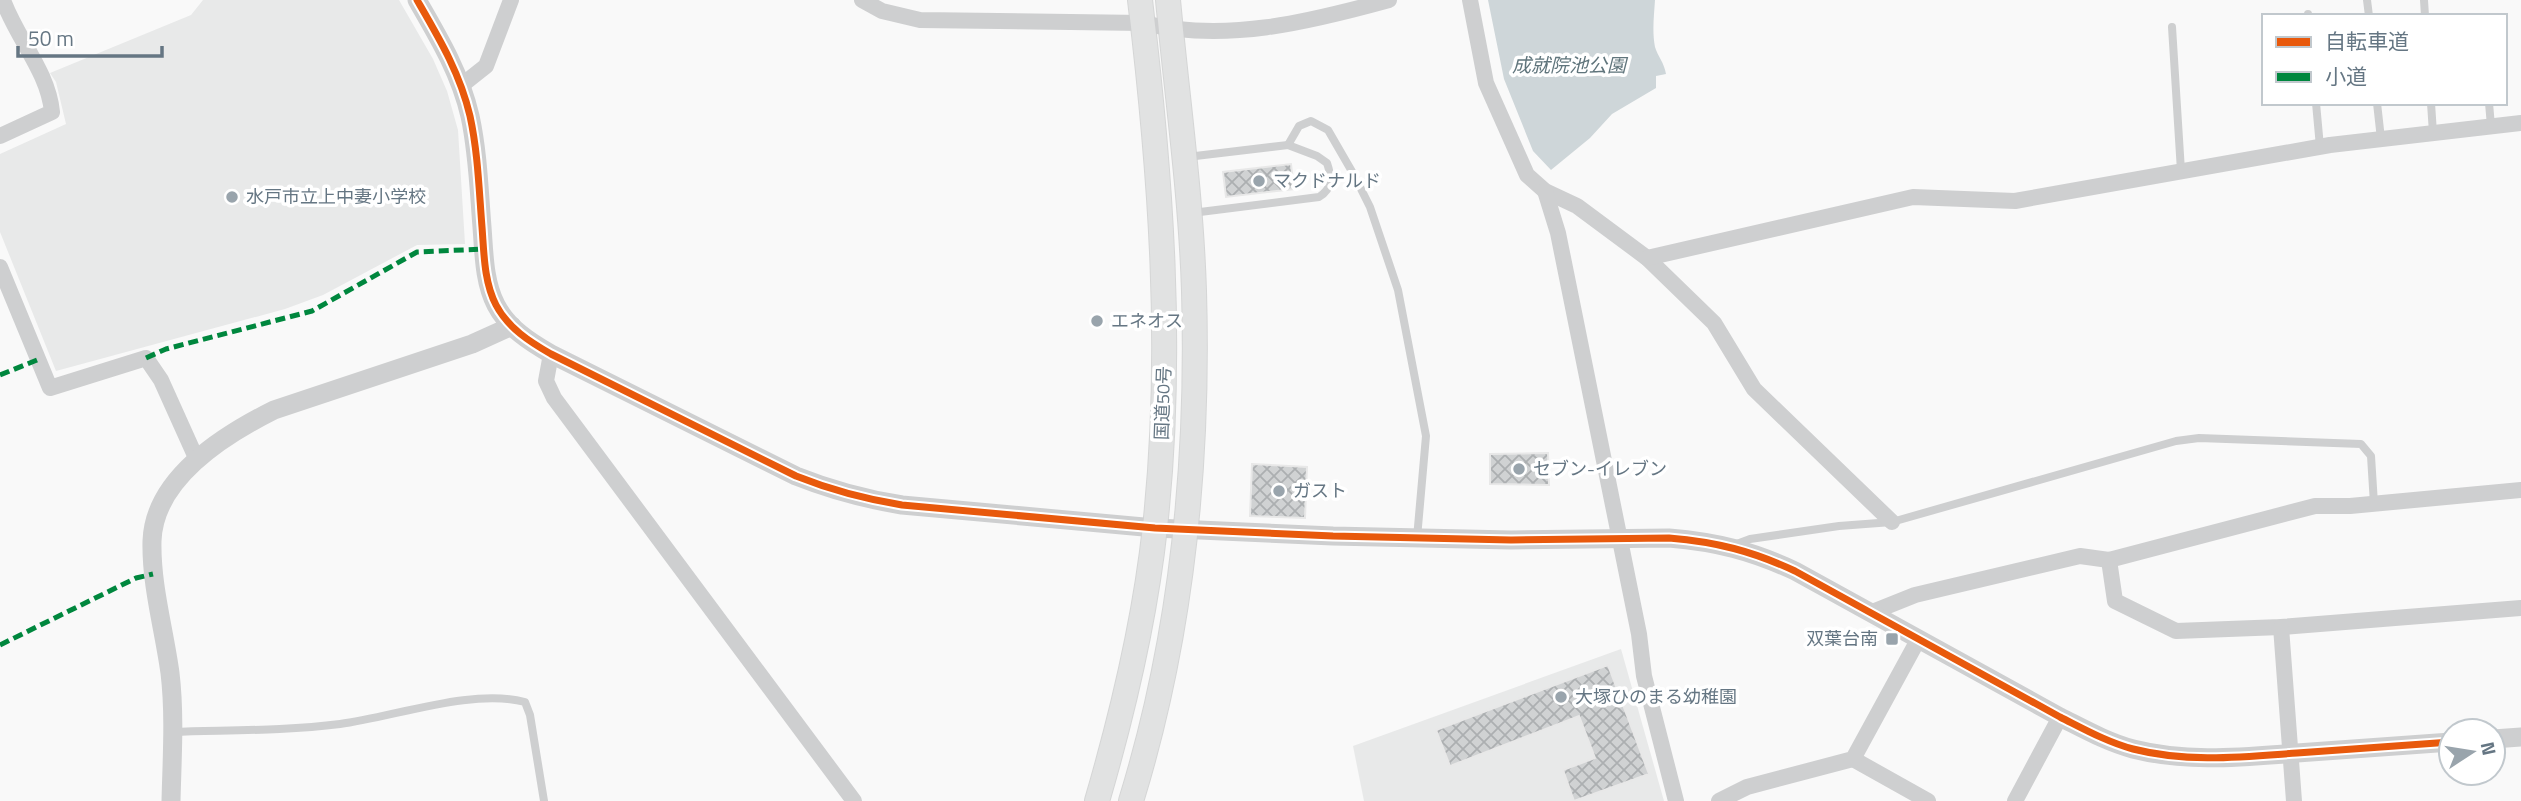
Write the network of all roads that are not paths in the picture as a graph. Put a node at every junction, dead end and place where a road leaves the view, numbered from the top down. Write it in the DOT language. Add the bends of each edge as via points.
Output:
graph roads {
  1 [pos="4,0"];
  2 [pos="417,0"];
  3 [pos="511,0"];
  4 [pos="862,0"];
  5 [pos="1168,0"];
  6 [pos="1389,0"];
  7 [pos="1470,0"];
  8 [pos="1141,12"];
  9 [pos="2172,27"];
  10 [pos="1171,30"];
  11 [pos="462,85"];
  12 [pos="2316,105"];
  13 [pos="2377,105"];
  14 [pos="2431,105"];
  15 [pos="2489,105"];
  16 [pos="2521,123"];
  17 [pos="2491,126"];
  18 [pos="2434,133"];
  19 [pos="0,136"];
  20 [pos="2381,139"];
  21 [pos="1288,145"];
  22 [pos="2320,147"];
  23 [pos="1184,157"];
  24 [pos="2181,171"];
  25 [pos="1545,191"];
  26 [pos="1189,214"];
  27 [pos="1647,258"];
  28 [pos="0,268"];
  29 [pos="512,326"];
  30 [pos="551,354"];
  31 [pos="197,460"];
  32 [pos="2521,490"];
  33 [pos="2374,504"];
  34 [pos="1892,522"];
  35 [pos="1155,528"];
  36 [pos="1187,529"];
  37 [pos="1417,539"];
  38 [pos="1619,539"];
  39 [pos="1731,546"];
  40 [pos="2109,559"];
  41 [pos="2521,608"];
  42 [pos="1870,613"];
  43 [pos="2281,628"];
  44 [pos="1918,640"];
  45 [pos="2060,717"];
  46 [pos="173,732"];
  47 [pos="2437,743"];
  48 [pos="2291,753"];
  49 [pos="1853,759"];
  50 [pos="171,801"];
  51 [pos="544,801"];
  52 [pos="855,801"];
  53 [pos="1097,801"];
  54 [pos="1131,801"];
  55 [pos="1676,801"];
  56 [pos="1719,801"];
  57 [pos="1928,801"];
  58 [pos="2015,801"];
  59 [pos="2294,801"];
  1 -- 19 [label="street" via="11,22 41,73 52,113"];
  2 -- 11 [label="street"];
  3 -- 11 [label="street" via="486,66"];
  4 -- 8 [label="street" via="882,11 920,20"];
  5 -- 10 [label="highway, 国道50号"];
  6 -- 10 [label="street" via="1279,27"];
  7 -- 25 [label="street" via="1494,104 1527,175"];
  8 -- 10 [label="street"];
  8 -- 35 [label="highway, 国道50号" via="1164,297 1164,398"];
  9 -- 24 [label="lane"];
  10 -- 23 [label="highway, 国道50号"];
  11 -- 29 [label="street" via="476,151 488,285"];
  12 -- 22 [label="lane"];
  13 -- 20 [label="lane"];
  14 -- 18 [label="lane"];
  15 -- 17 [label="lane"];
  16 -- 17 [label="street"];
  17 -- 18 [label="street"];
  18 -- 20 [label="street"];
  20 -- 22 [label="street"];
  21 -- 23 [label="lane"];
  21 -- 26 [label="lane" via="1327,163 1331,184 1327,192 1319,197"];
  21 -- 37 [label="lane" via="1299,126 1311,121 1328,130 1370,207 1398,290 1426,436"];
  22 -- 24 [label="street"];
  23 -- 26 [label="highway, 国道50号"];
  24 -- 27 [label="street" via="2015,201 1913,197"];
  25 -- 27 [label="street" via="1577,206"];
  25 -- 38 [label="street" via="1558,233"];
  26 -- 36 [label="highway, 国道50号" via="1194,395"];
  27 -- 34 [label="street" via="1714,323 1754,389"];
  28 -- 31 [label="street" via="50,388 146,358 161,380"];
  29 -- 30 [label="street"];
  29 -- 31 [label="street" via="472,344 274,410"];
  30 -- 35 [label="street" via="796,476 862,499"];
  30 -- 52 [label="street" via="546,381 554,398"];
  31 -- 46 [label="street" via="159,508 152,538"];
  32 -- 33 [label="street"];
  33 -- 34 [label="lane" via="2371,456 2361,444 2199,438"];
  33 -- 40 [label="street" via="2315,506"];
  34 -- 39 [label="lane" via="1750,539"];
  35 -- 36 [label="street"];
  35 -- 53 [label="highway, 国道50号" via="1129,676"];
  36 -- 37 [label="street"];
  36 -- 54 [label="highway, 国道50号" via="1161,684"];
  37 -- 38 [label="street"];
  38 -- 39 [label="street" via="1669,538"];
  38 -- 55 [label="street" via="1644,676"];
  39 -- 42 [label="street" via="1763,555"];
  40 -- 42 [label="street" via="2080,556 1915,595"];
  40 -- 43 [label="street" via="2115,601 2176,631"];
  41 -- 43 [label="street"];
  42 -- 44 [label="street"];
  43 -- 48 [label="street"];
  44 -- 45 [label="street"];
  44 -- 49 [label="street"];
  45 -- 48 [label="street" via="2099,737 2158,754 2217,758"];
  45 -- 58 [label="street"];
  46 -- 50 [label="street"];
  46 -- 51 [label="lane" via="340,724 455,702 514,699 525,702 530,715"];
  47 -- 48 [label="street"];
  48 -- 59 [label="street"];
  49 -- 56 [label="street" via="1747,787"];
  49 -- 57 [label="street"];
}
